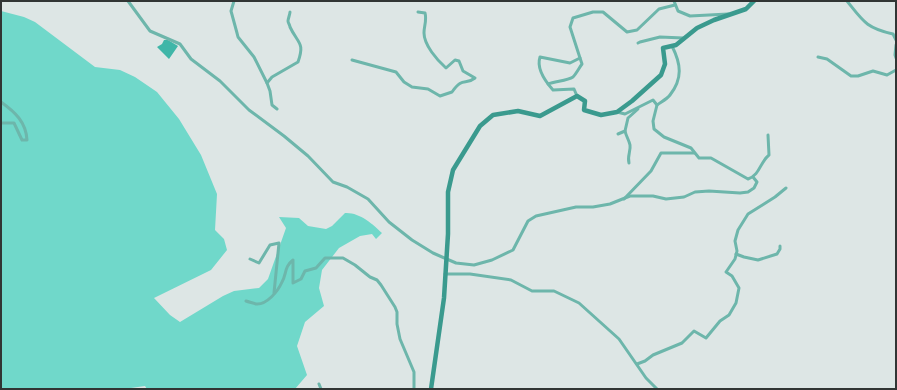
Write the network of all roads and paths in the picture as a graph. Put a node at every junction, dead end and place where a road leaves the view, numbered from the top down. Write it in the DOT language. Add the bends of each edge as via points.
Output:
graph roads {
  1 [pos="128,1"];
  2 [pos="234,1"];
  3 [pos="754,1"];
  4 [pos="847,1"];
  5 [pos="674,3"];
  6 [pos="290,12"];
  7 [pos="418,12"];
  8 [pos="734,13"];
  9 [pos="686,37"];
  10 [pos="896,40"];
  11 [pos="638,43"];
  12 [pos="896,45"];
  13 [pos="672,46"];
  14 [pos="818,57"];
  15 [pos="580,58"];
  16 [pos="896,58"];
  17 [pos="352,60"];
  18 [pos="896,70"];
  19 [pos="267,83"];
  20 [pos="548,84"];
  21 [pos="577,96"];
  22 [pos="1,102"];
  23 [pos="642,105"];
  24 [pos="657,105"];
  25 [pos="277,109"];
  26 [pos="617,112"];
  27 [pos="1,122"];
  28 [pos="625,131"];
  29 [pos="618,134"];
  30 [pos="768,134"];
  31 [pos="694,153"];
  32 [pos="629,162"];
  33 [pos="753,177"];
  34 [pos="786,188"];
  35 [pos="624,199"];
  36 [pos="780,246"];
  37 [pos="736,254"];
  38 [pos="250,259"];
  39 [pos="446,259"];
  40 [pos="445,274"];
  41 [pos="274,294"];
  42 [pos="246,301"];
  43 [pos="637,364"];
  44 [pos="319,384"];
  45 [pos="321,389"];
  46 [pos="414,389"];
  47 [pos="431,389"];
  48 [pos="657,389"];
  1 -- 39 [label="street" via="150,31 180,44 191,59 220,81 249,110 308,156 333,182 368,199 399,231"];
  2 -- 19 [label="street" via="231,11 238,37 254,57"];
  3 -- 8 [label="street" via="746,9"];
  4 -- 10 [label="street" via="869,26 880,32 892,34"];
  5 -- 8 [label="street" via="678,12 690,16"];
  5 -- 15 [label="street" via="659,9 637,30 627,32 603,12 573,18 570,27"];
  6 -- 19 [label="street" via="288,21 300,42 301,55 298,62 272,77"];
  7 -- 17 [label="street" via="425,13 424,38 439,62 446,68 455,60 459,61 463,71 475,78 462,81 452,92 440,96 428,89 412,87 396,72"];
  8 -- 9 [label="street" via="697,28"];
  9 -- 11 [label="street" via="660,37"];
  9 -- 13 [label="street"];
  12 -- 16 [label="street"];
  13 -- 24 [label="street" via="680,66 677,82 670,95"];
  13 -- 26 [label="street" via="663,48 665,64 661,75"];
  14 -- 18 [label="street" via="827,59 851,76 873,71 887,75"];
  15 -- 20 [label="street" via="582,64 573,77"];
  15 -- 20 [label="street" via="570,62 540,56 540,72"];
  19 -- 25 [label="street" via="272,105"];
  20 -- 21 [label="street" via="553,90 574,89"];
  21 -- 26 [label="street" via="586,101 584,110 601,115"];
  21 -- 39 [label="street" via="540,116 518,111 493,115 480,126 453,170 448,192"];
  22 -- 27 [label="street" via="17,115 24,126 27,140 22,140 14,123"];
  23 -- 24 [label="street" via="653,100"];
  23 -- 26 [label="street" via="625,114"];
  23 -- 28 [label="street" via="628,118"];
  24 -- 31 [label="street" via="654,129 664,137 691,148"];
  28 -- 29 [label="street"];
  28 -- 32 [label="street" via="630,144"];
  30 -- 33 [label="street" via="769,155"];
  31 -- 33 [label="street" via="699,158 718,161 748,179"];
  31 -- 35 [label="street" via="661,154 651,171"];
  33 -- 35 [label="street" via="757,182 748,192 702,191 666,199 653,196 630,196"];
  34 -- 37 [label="street" via="748,214 734,241"];
  35 -- 39 [label="street" via="610,204 576,207 536,216 528,221 513,250 492,260 474,265"];
  36 -- 37 [label="street" via="777,254 758,260"];
  37 -- 43 [label="street" via="726,272 732,276 739,288 736,303 729,315 720,321 706,338 694,331 682,343"];
  38 -- 41 [label="street" via="259,263 270,245 278,243"];
  39 -- 40 [label="street"];
  40 -- 43 [label="street" via="470,274 511,280 532,291 554,291 579,303 619,340"];
  40 -- 47 [label="street"];
  41 -- 42 [label="street" via="264,302 256,304"];
  41 -- 46 [label="street" via="282,282 288,264 293,260 293,283 301,279 305,271 316,268 325,258 342,258 355,265 377,280 395,307 400,339 414,372"];
  43 -- 48 [label="street"];
  44 -- 45 [label="street"];
}
